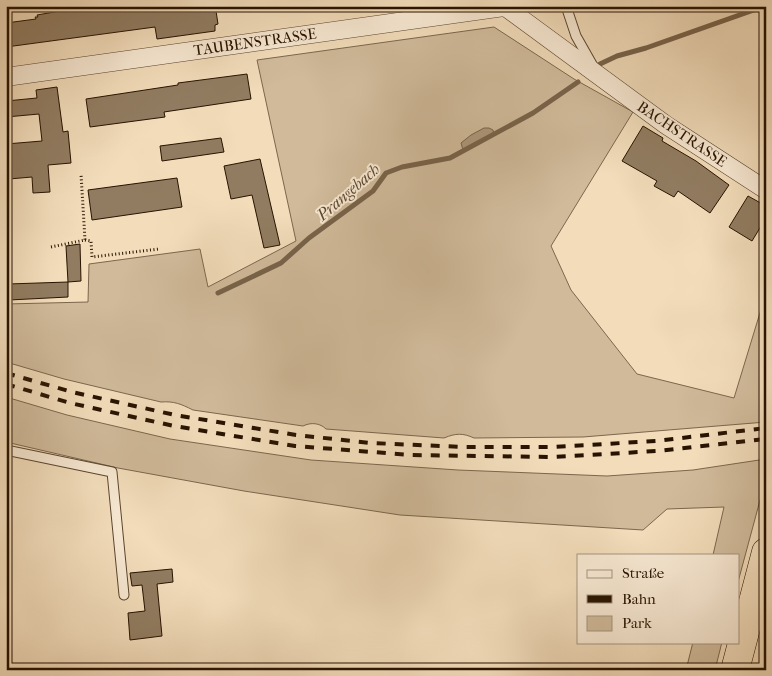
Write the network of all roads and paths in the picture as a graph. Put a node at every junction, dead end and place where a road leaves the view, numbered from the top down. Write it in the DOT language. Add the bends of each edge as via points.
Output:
graph roads {
  1 [pos="566,6"];
  2 [pos="505,7"];
  3 [pos="6,77"];
  4 [pos="599,77"];
  5 [pos="81,174"];
  6 [pos="766,190"];
  7 [pos="85,240"];
  8 [pos="51,247"];
  9 [pos="159,250"];
  10 [pos="6,450"];
  11 [pos="766,552"];
  12 [pos="124,595"];
  13 [pos="766,618"];
  14 [pos="735,670"];
  15 [pos="754,670"];
  1 -- 4 [label="lane, BACHSTRASSE" via="576,36"];
  2 -- 3 [label="street, TAUBENSTRASSE"];
  2 -- 4 [label="street, BACHSTRASSE"];
  4 -- 6 [label="street, BACHSTRASSE"];
  5 -- 7 [label="path"];
  7 -- 8 [label="path"];
  7 -- 9 [label="path" via="91,240 92,257"];
  10 -- 12 [label="lane" via="112,472"];
  11 -- 14 [label="highway"];
  13 -- 15 [label="highway"];
}
